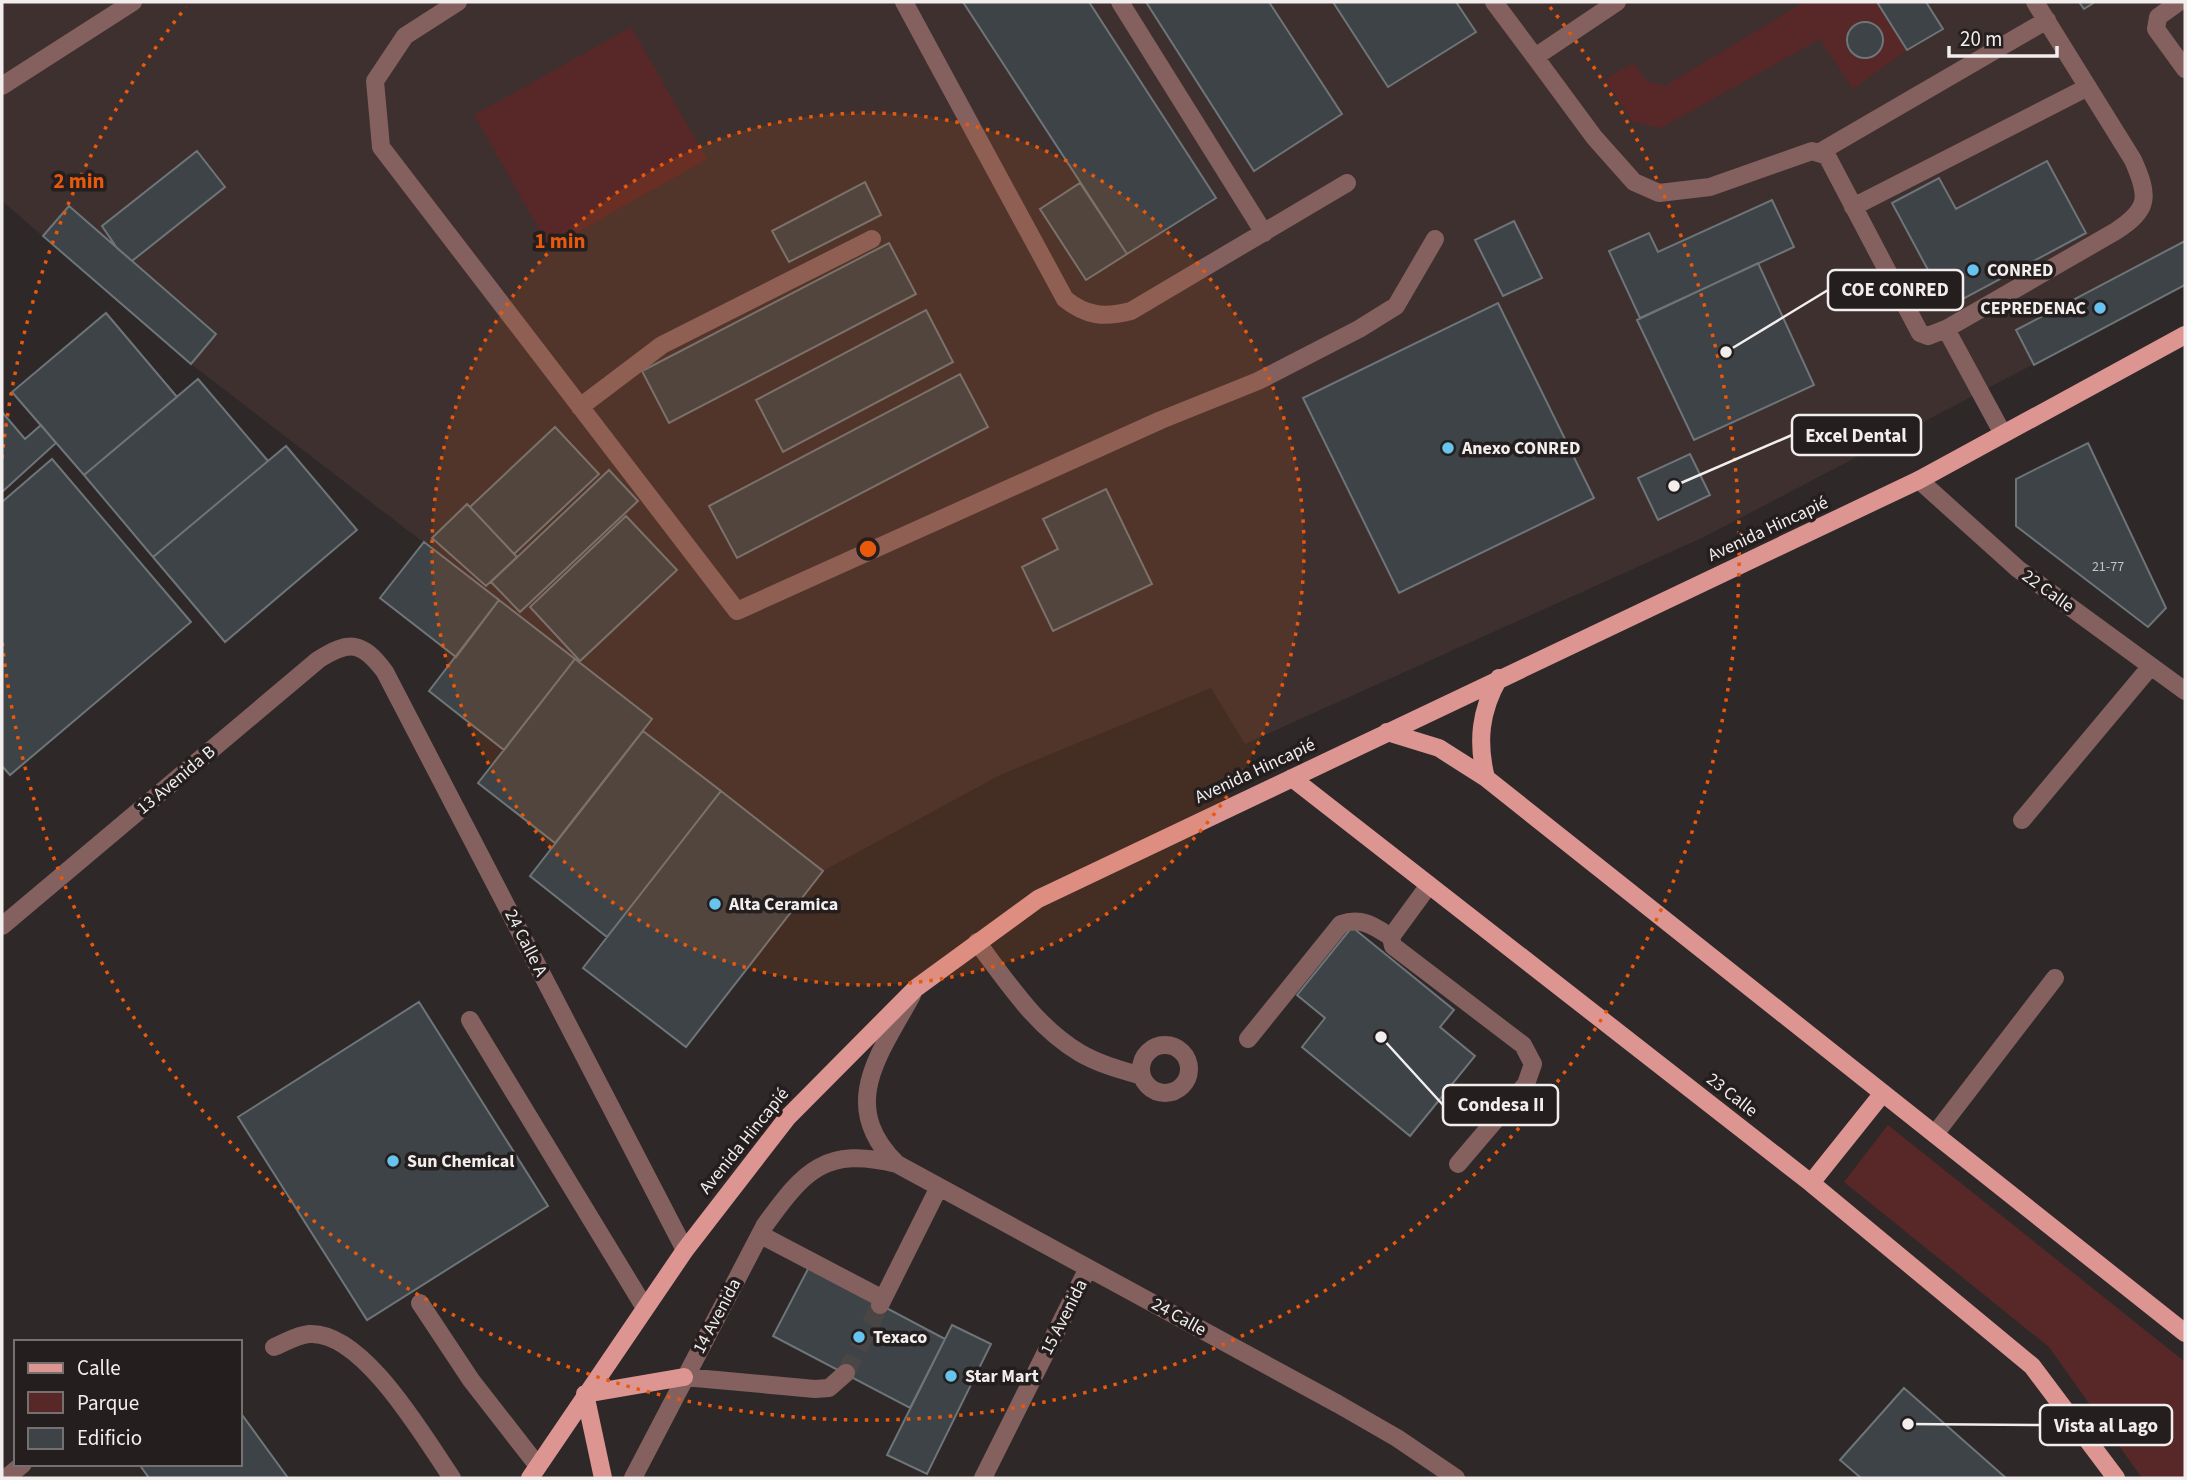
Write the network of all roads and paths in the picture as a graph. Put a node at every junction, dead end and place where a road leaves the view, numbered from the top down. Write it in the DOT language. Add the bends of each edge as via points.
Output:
graph roads {
  1 [pos="133,2"];
  2 [pos="458,2"];
  3 [pos="904,2"];
  4 [pos="1120,2"];
  5 [pos="1494,2"];
  6 [pos="1617,2"];
  7 [pos="2035,2"];
  8 [pos="2179,2"];
  9 [pos="2047,20"];
  10 [pos="1535,57"];
  11 [pos="2185,69"];
  12 [pos="2,86"];
  13 [pos="2088,87"];
  14 [pos="1820,152"];
  15 [pos="1347,183"];
  16 [pos="1853,206"];
  17 [pos="1264,233"];
  18 [pos="872,239"];
  19 [pos="1435,239"];
  20 [pos="1946,329"];
  21 [pos="2185,335"];
  22 [pos="580,407"];
  23 [pos="2003,434"];
  24 [pos="1919,480"];
  25 [pos="356,646"];
  26 [pos="2151,666"];
  27 [pos="1499,678"];
  28 [pos="2185,691"];
  29 [pos="1387,732"];
  30 [pos="1292,778"];
  31 [pos="1486,778"];
  32 [pos="2022,820"];
  33 [pos="1429,886"];
  34 [pos="2,926"];
  35 [pos="1391,937"];
  36 [pos="977,942"];
  37 [pos="2055,978"];
  38 [pos="916,988"];
  39 [pos="470,1020"];
  40 [pos="1248,1039"];
  41 [pos="1142,1076"];
  42 [pos="1884,1093"];
  43 [pos="1935,1134"];
  44 [pos="897,1164"];
  45 [pos="1458,1164"];
  46 [pos="819,1165"];
  47 [pos="1811,1183"];
  48 [pos="939,1187"];
  49 [pos="761,1235"];
  50 [pos="685,1250"];
  51 [pos="1088,1268"];
  52 [pos="420,1303"];
  53 [pos="645,1307"];
  54 [pos="2185,1333"];
  55 [pos="274,1348"];
  56 [pos="846,1373"];
  57 [pos="684,1377"];
  58 [pos="585,1394"];
  59 [pos="21,1466"];
  60 [pos="534,1472"];
  61 [pos="6,1478"];
  62 [pos="452,1478"];
  63 [pos="603,1478"];
  64 [pos="633,1478"];
  65 [pos="983,1478"];
  66 [pos="1457,1478"];
  67 [pos="2116,1478"];
  1 -- 12 [label="street"];
  2 -- 22 [label="street" via="405,36 375,80 381,147"];
  3 -- 17 [label="street" via="1065,299 1079,311 1097,316 1131,311"];
  4 -- 17 [label="street"];
  5 -- 10 [label="street"];
  6 -- 10 [label="street"];
  7 -- 9 [label="street"];
  8 -- 11 [label="street" via="2158,17 2156,29"];
  9 -- 13 [label="street"];
  9 -- 14 [label="street"];
  10 -- 14 [label="street" via="1634,182 1660,193 1710,187"];
  13 -- 16 [label="street"];
  13 -- 20 [label="street" via="2141,177 2145,200 2137,217"];
  14 -- 16 [label="street" via="1827,156"];
  15 -- 17 [label="street"];
  16 -- 20 [label="street" via="1920,333 1928,336"];
  18 -- 22 [label="street" via="662,345"];
  19 -- 22 [label="street" via="1396,306 1359,329 1258,381 737,611"];
  20 -- 23 [label="street"];
  21 -- 23 [label="main road, Avenida Hincapié"];
  23 -- 24 [label="main road, Avenida Hincapié"];
  24 -- 26 [label="street, 22 Calle" via="2018,569"];
  24 -- 27 [label="main road, Avenida Hincapié"];
  25 -- 34 [label="street, 13 Avenida B" via="340,646 318,660"];
  25 -- 50 [label="street, 24 Calle A" via="373,656 385,672"];
  26 -- 28 [label="street, 22 Calle"];
  26 -- 32 [label="street"];
  27 -- 29 [label="main road, Avenida Hincapié"];
  27 -- 31 [label="main road" via="1480,729"];
  29 -- 30 [label="main road, Avenida Hincapié"];
  29 -- 31 [label="main road" via="1439,748"];
  30 -- 33 [label="main road, 23 Calle"];
  30 -- 36 [label="main road, Avenida Hincapié" via="1038,899"];
  31 -- 42 [label="main road"];
  33 -- 35 [label="street"];
  33 -- 47 [label="main road, 23 Calle"];
  35 -- 40 [label="street" via="1354,920 1341,924"];
  35 -- 45 [label="street" via="1392,946 1523,1045 1533,1064 1526,1084"];
  36 -- 38 [label="main road, Avenida Hincapié"];
  36 -- 41 [label="street" via="1028,1010 1061,1040 1101,1063"];
  37 -- 43 [label="street"];
  38 -- 44 [label="street, 24 Calle" via="870,1071 866,1102 882,1149"];
  38 -- 50 [label="main road, Avenida Hincapié" via="787,1118"];
  39 -- 53 [label="street"];
  42 -- 43 [label="main road"];
  42 -- 47 [label="main road"];
  43 -- 54 [label="main road"];
  44 -- 46 [label="street, 24 Calle" via="853,1158"];
  44 -- 48 [label="street, 24 Calle"];
  46 -- 49 [label="street, 14 Avenida" via="784,1199"];
  47 -- 67 [label="main road, 23 Calle" via="2032,1366"];
  48 -- 49 [label="street" via="881,1302"];
  48 -- 51 [label="street, 24 Calle"];
  49 -- 57 [label="street, 14 Avenida"];
  50 -- 53 [label="main road, Avenida Hincapié"];
  51 -- 65 [label="street, 15 Avenida"];
  51 -- 66 [label="street, 24 Calle" via="1338,1404"];
  52 -- 60 [label="street"];
  53 -- 58 [label="main road, Avenida Hincapié"];
  55 -- 62 [label="street" via="308,1334 344,1345 367,1362"];
  56 -- 57 [label="street" via="829,1388 815,1389"];
  57 -- 58 [label="main road"];
  57 -- 64 [label="street, 14 Avenida"];
  58 -- 60 [label="main road, Avenida Hincapié"];
  58 -- 63 [label="main road"];
  59 -- 61 [label="street"];
}
